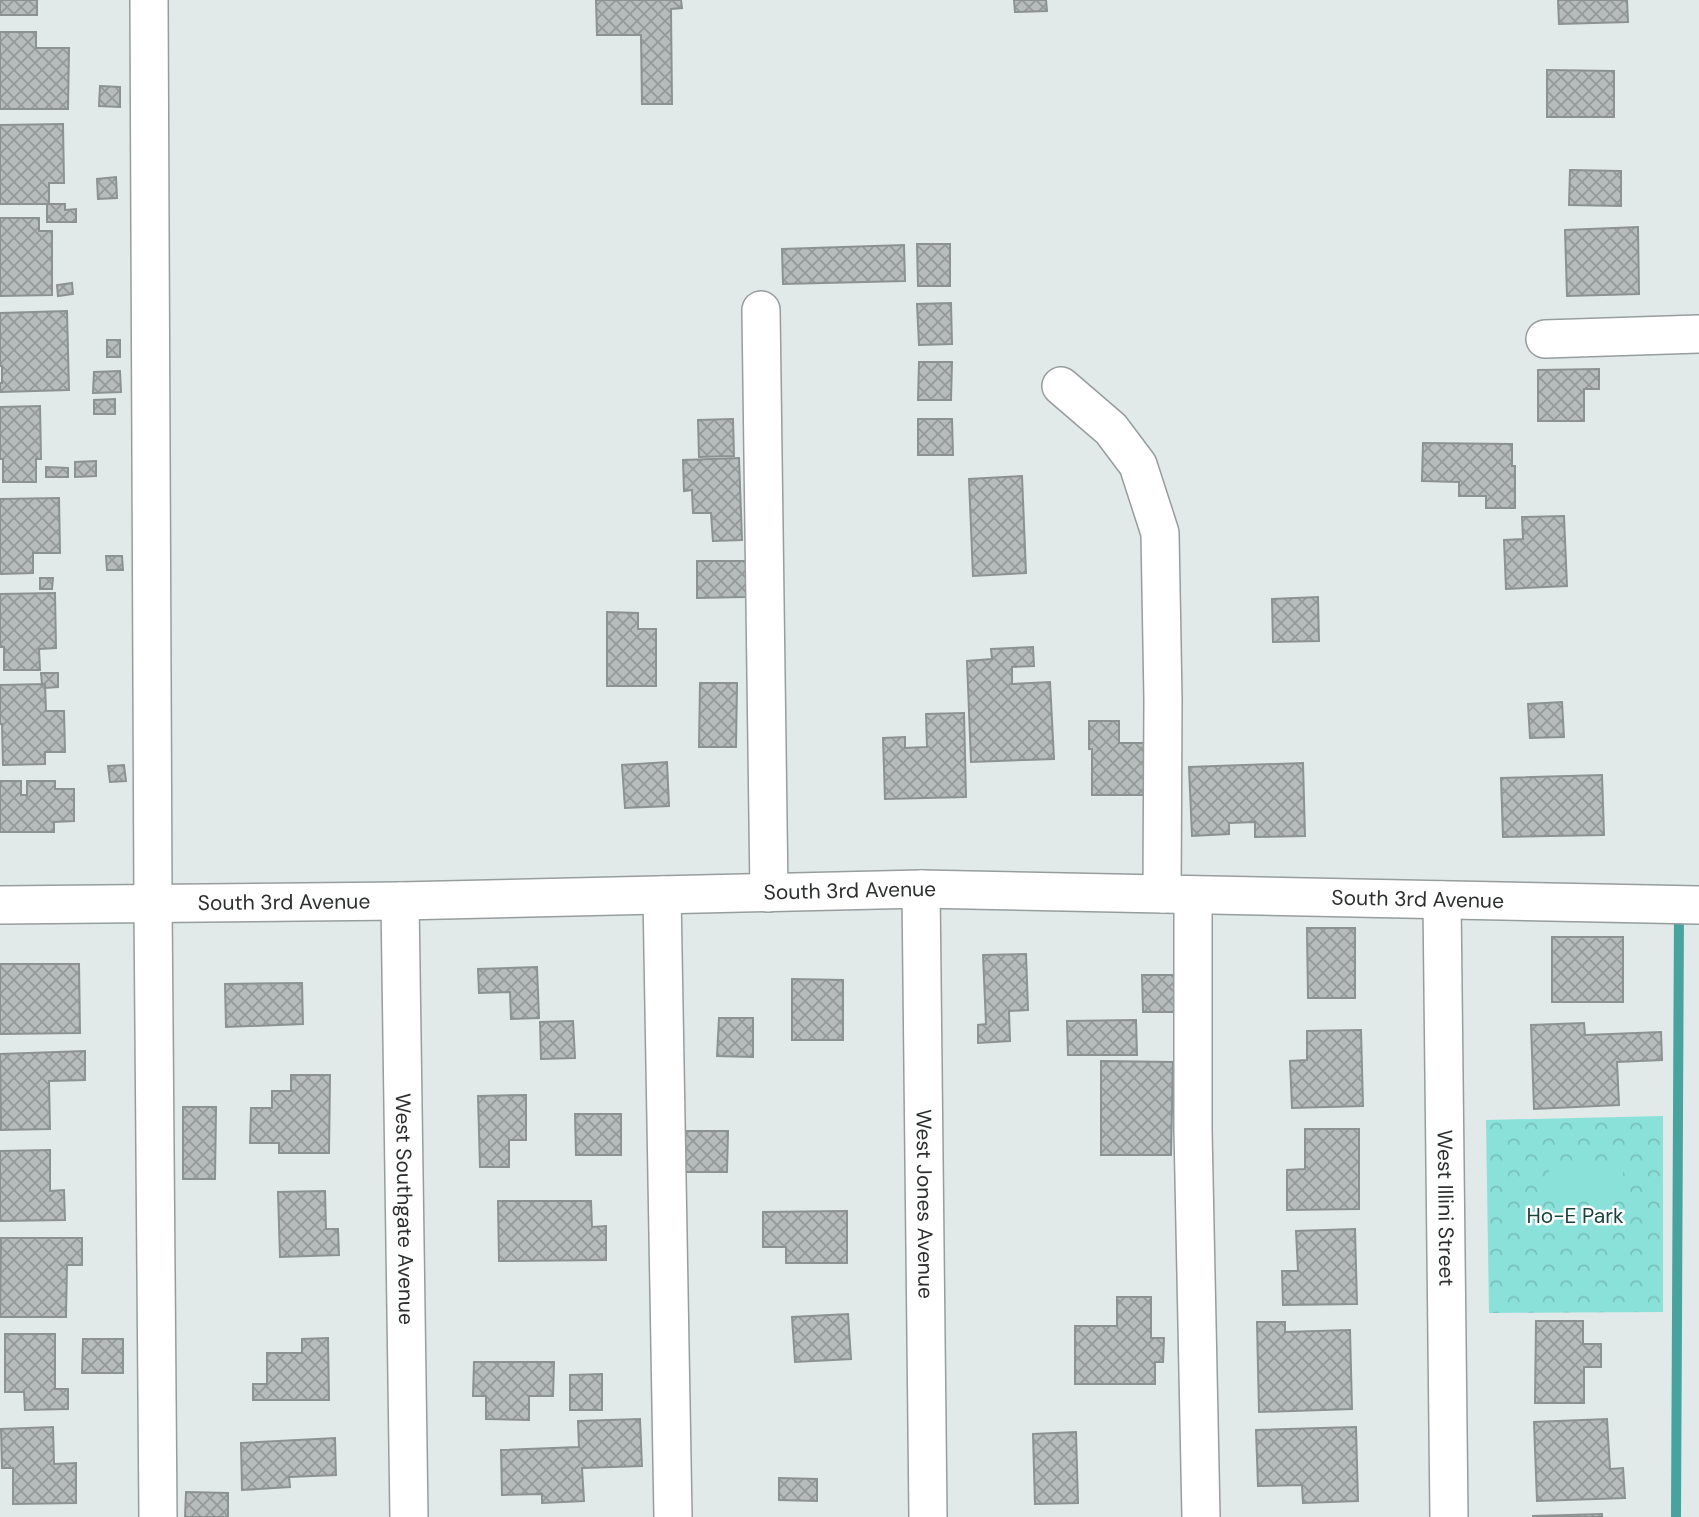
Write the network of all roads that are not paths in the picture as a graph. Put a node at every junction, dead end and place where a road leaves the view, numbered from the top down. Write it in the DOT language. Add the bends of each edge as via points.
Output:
graph roads {
  1 [pos="149,0"];
  2 [pos="761,310"];
  3 [pos="1699,334"];
  4 [pos="1545,339"];
  5 [pos="1061,386"];
  6 [pos="921,889"];
  7 [pos="769,893"];
  8 [pos="1177,894"];
  9 [pos="662,895"];
  10 [pos="1442,900"];
  11 [pos="400,901"];
  12 [pos="153,904"];
  13 [pos="0,905"];
  14 [pos="1699,905"];
  15 [pos="158,1517"];
  16 [pos="409,1517"];
  17 [pos="673,1517"];
  18 [pos="928,1517"];
  19 [pos="1201,1517"];
  20 [pos="1449,1517"];
  1 -- 12 [label="street"];
  2 -- 7 [label="street"];
  3 -- 4 [label="street"];
  5 -- 8 [label="street" via="1111,429 1138,465 1160,533 1163,700"];
  6 -- 7 [label="street, South 3rd Avenue"];
  6 -- 8 [label="street, South 3rd Avenue"];
  6 -- 18 [label="street, West Jones Avenue"];
  7 -- 9 [label="street, South 3rd Avenue"];
  8 -- 10 [label="street, South 3rd Avenue"];
  8 -- 19 [label="street" via="1193,1116"];
  9 -- 11 [label="street, South 3rd Avenue"];
  9 -- 17 [label="street"];
  10 -- 14 [label="street, South 3rd Avenue"];
  10 -- 20 [label="street, West Illini Street"];
  11 -- 12 [label="street, South 3rd Avenue"];
  11 -- 16 [label="street, West Southgate Avenue"];
  12 -- 13 [label="street, South 3rd Avenue"];
  12 -- 15 [label="street"];
}
